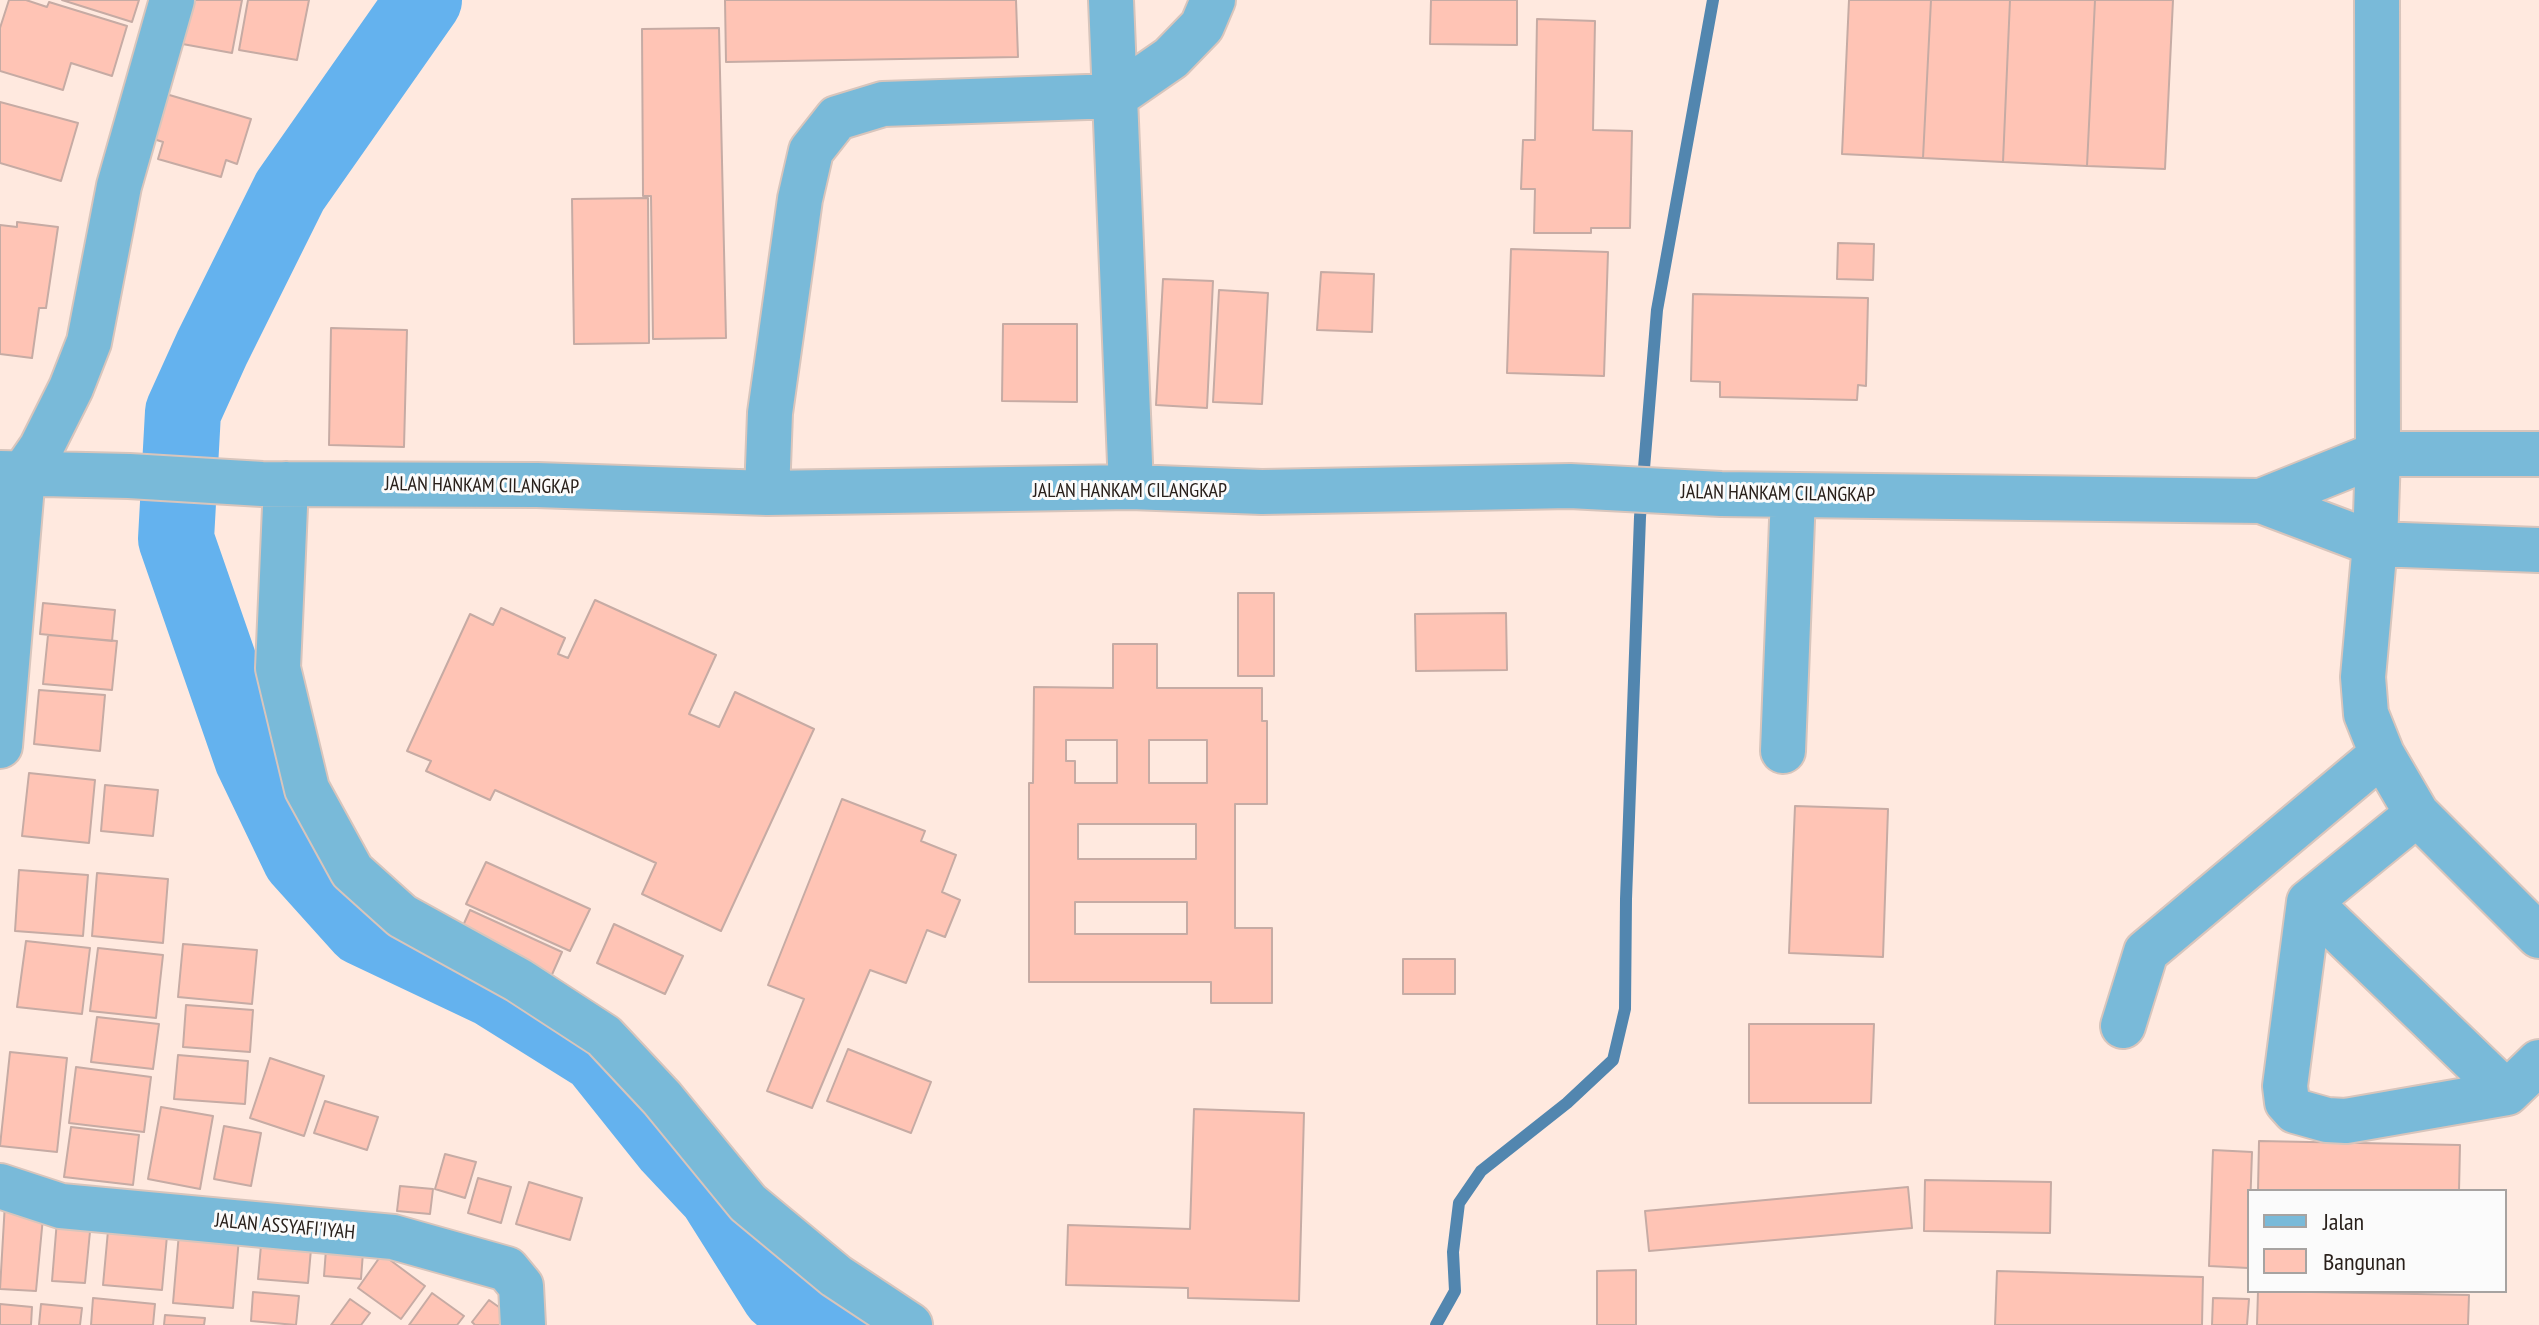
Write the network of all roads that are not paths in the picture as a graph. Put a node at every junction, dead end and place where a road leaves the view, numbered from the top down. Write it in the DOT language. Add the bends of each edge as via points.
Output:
graph roads {
  1 [pos="172,0"];
  2 [pos="1111,0"];
  3 [pos="1213,0"];
  4 [pos="2377,0"];
  5 [pos="1116,96"];
  6 [pos="2378,454"];
  7 [pos="2539,454"];
  8 [pos="12,474"];
  9 [pos="274,484"];
  10 [pos="1131,487"];
  11 [pos="767,493"];
  12 [pos="1793,495"];
  13 [pos="2261,501"];
  14 [pos="2375,544"];
  15 [pos="2539,550"];
  16 [pos="0,746"];
  17 [pos="1783,751"];
  18 [pos="2382,754"];
  19 [pos="2417,814"];
  20 [pos="2309,902"];
  21 [pos="2539,936"];
  22 [pos="2123,1026"];
  23 [pos="2539,1062"];
  24 [pos="2507,1093"];
  25 [pos="0,1186"];
  26 [pos="523,1325"];
  27 [pos="910,1325"];
  1 -- 8 [label="street" via="119,186 89,342 41,448"];
  2 -- 5 [label="street"];
  3 -- 5 [label="street" via="1202,26 1171,58"];
  4 -- 6 [label="street"];
  5 -- 10 [label="street"];
  5 -- 11 [label="street" via="883,104 837,118 811,151 800,199 770,413"];
  6 -- 7 [label="street"];
  6 -- 13 [label="street"];
  6 -- 14 [label="street"];
  8 -- 9 [label="street, JALAN HANKAM CILANGKAP"];
  8 -- 16 [label="street"];
  9 -- 11 [label="street, JALAN HANKAM CILANGKAP"];
  9 -- 27 [label="street" via="278,668 307,789 352,871 402,916 518,980 604,1036 748,1203 836,1276"];
  10 -- 11 [label="street, JALAN HANKAM CILANGKAP"];
  10 -- 12 [label="street, JALAN HANKAM CILANGKAP" via="1262,492 1570,486"];
  12 -- 13 [label="street, JALAN HANKAM CILANGKAP"];
  12 -- 17 [label="street"];
  13 -- 14 [label="street"];
  14 -- 15 [label="street"];
  14 -- 18 [label="street" via="2363,677 2366,714"];
  18 -- 19 [label="street"];
  18 -- 22 [label="street" via="2146,952"];
  19 -- 20 [label="street"];
  19 -- 21 [label="street"];
  20 -- 24 [label="street"];
  20 -- 24 [label="street" via="2285,1086 2287,1102 2295,1111 2346,1121"];
  23 -- 24 [label="street"];
  25 -- 26 [label="street, JALAN ASSYAFI'IYAH" via="61,1206 393,1237 507,1269 521,1286"];
}
